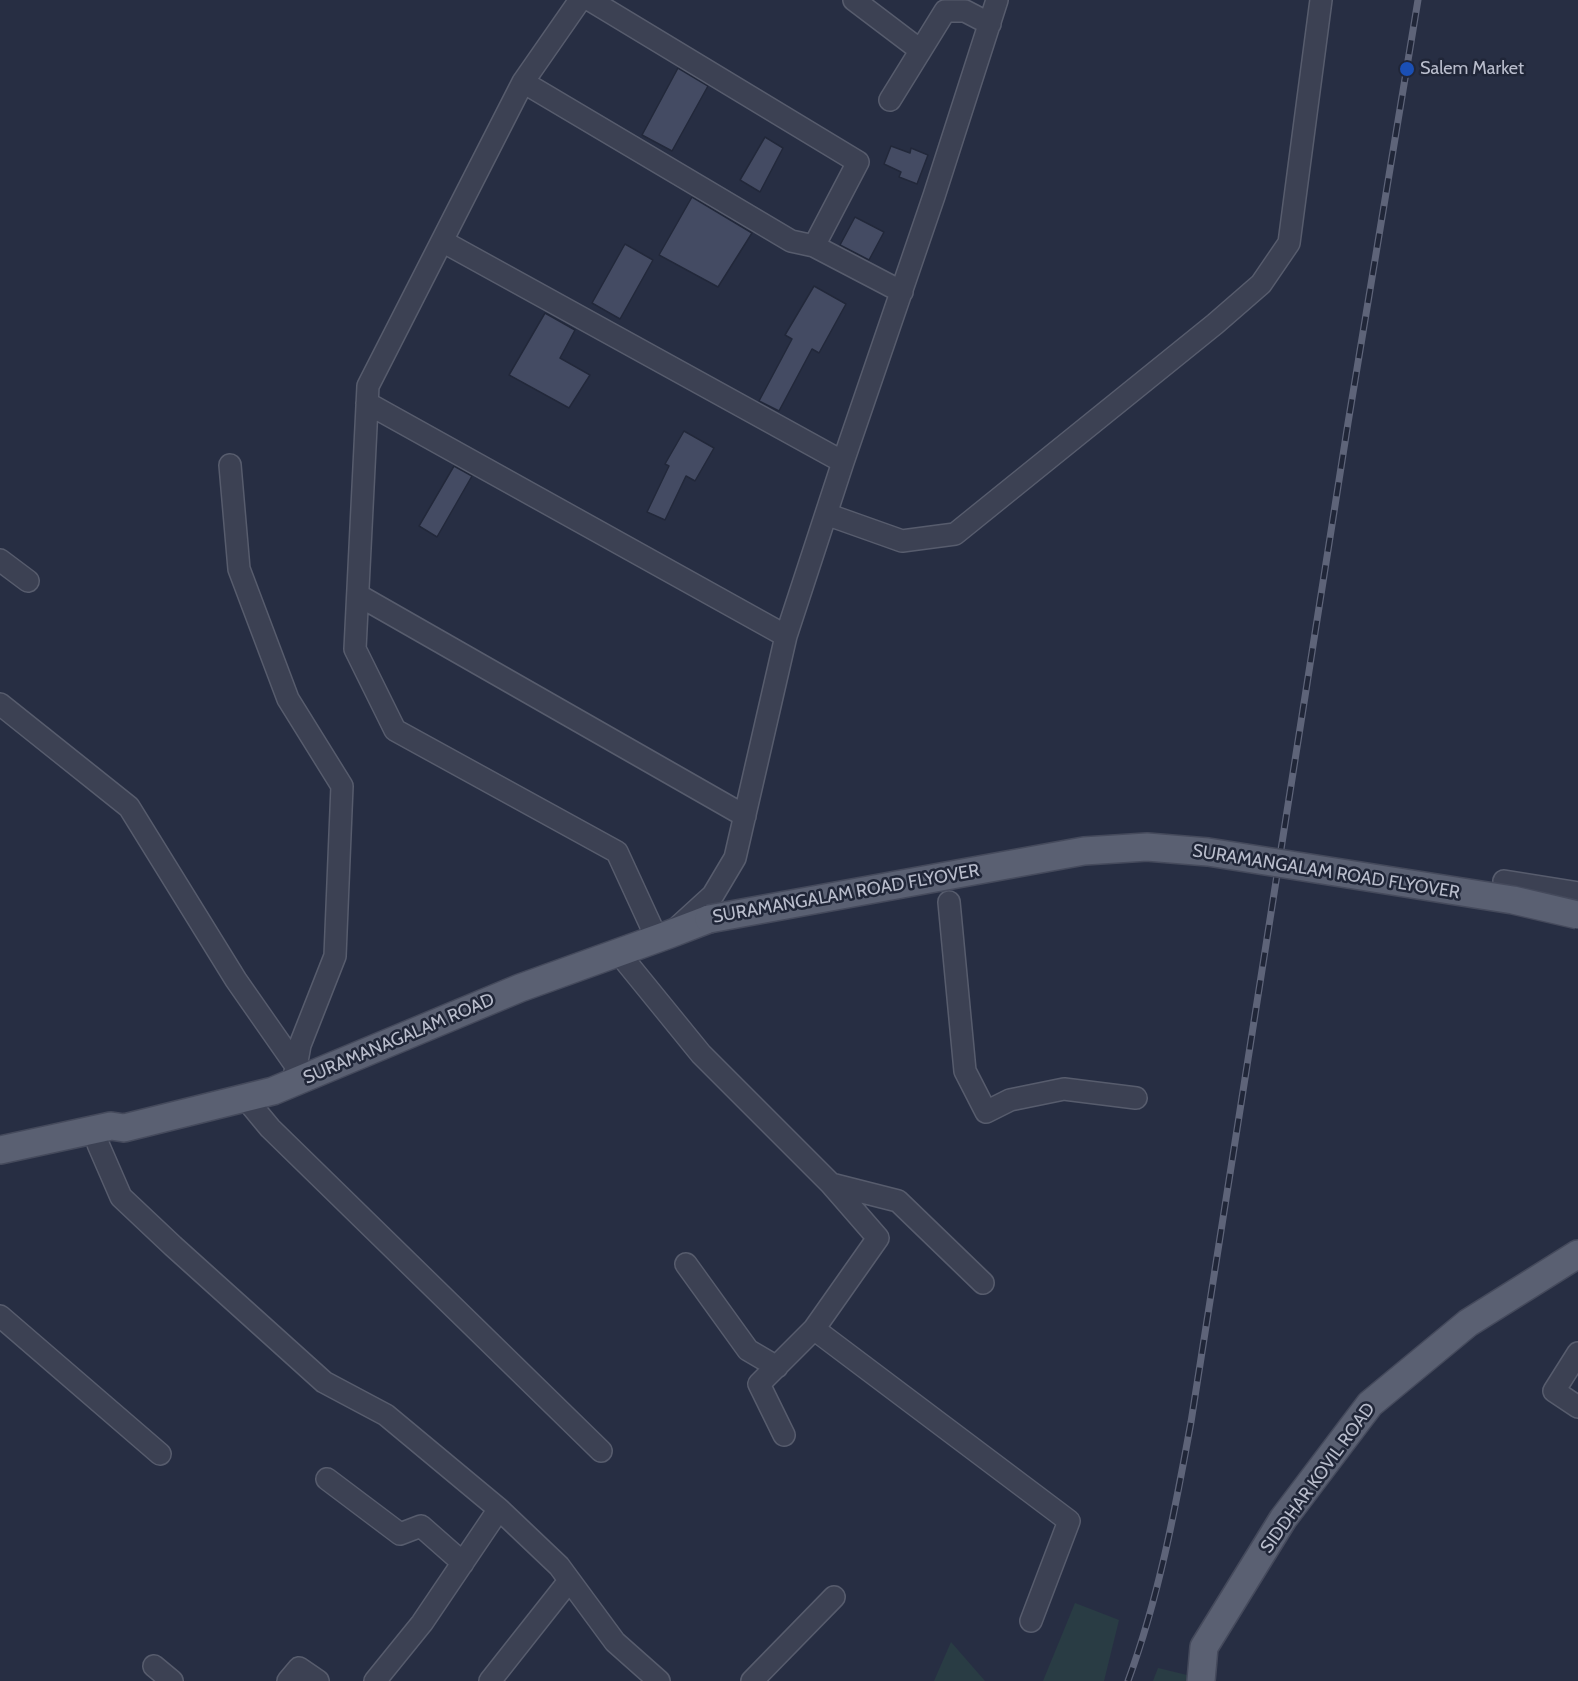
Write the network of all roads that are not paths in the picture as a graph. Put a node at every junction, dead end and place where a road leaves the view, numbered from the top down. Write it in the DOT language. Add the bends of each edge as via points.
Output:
graph roads {
  1 [pos="580,0"];
  2 [pos="590,0"];
  3 [pos="854,0"];
  4 [pos="997,0"];
  5 [pos="1321,0"];
  6 [pos="990,24"];
  7 [pos="920,50"];
  8 [pos="523,82"];
  9 [pos="890,100"];
  10 [pos="442,241"];
  11 [pos="814,246"];
  12 [pos="902,292"];
  13 [pos="368,403"];
  14 [pos="843,462"];
  15 [pos="230,465"];
  16 [pos="826,514"];
  17 [pos="0,560"];
  18 [pos="28,581"];
  19 [pos="358,595"];
  20 [pos="786,636"];
  21 [pos="2,710"];
  22 [pos="745,816"];
  23 [pos="1504,881"];
  24 [pos="1578,893"];
  25 [pos="949,902"];
  26 [pos="1578,915"];
  27 [pos="710,926"];
  28 [pos="1578,928"];
  29 [pos="663,937"];
  30 [pos="618,952"];
  31 [pos="294,1074"];
  32 [pos="1136,1098"];
  33 [pos="246,1099"];
  34 [pos="124,1128"];
  35 [pos="98,1144"];
  36 [pos="0,1150"];
  37 [pos="0,1167"];
  38 [pos="831,1184"];
  39 [pos="1578,1254"];
  40 [pos="686,1264"];
  41 [pos="983,1283"];
  42 [pos="0,1316"];
  43 [pos="814,1329"];
  44 [pos="1578,1353"];
  45 [pos="777,1366"];
  46 [pos="1578,1407"];
  47 [pos="784,1435"];
  48 [pos="601,1451"];
  49 [pos="160,1454"];
  50 [pos="327,1479"];
  51 [pos="500,1509"];
  52 [pos="463,1563"];
  53 [pos="569,1581"];
  54 [pos="834,1597"];
  55 [pos="1031,1621"];
  56 [pos="154,1666"];
  57 [pos="172,1681"];
  58 [pos="288,1681"];
  59 [pos="318,1681"];
  60 [pos="375,1681"];
  61 [pos="490,1681"];
  62 [pos="659,1681"];
  63 [pos="752,1681"];
  64 [pos="1201,1681"];
  1 -- 8 [label="street"];
  2 -- 11 [label="street" via="858,162"];
  3 -- 7 [label="street"];
  4 -- 6 [label="street"];
  5 -- 16 [label="street" via="1290,243 1261,284 955,534 902,541"];
  6 -- 7 [label="street" via="965,11 945,11"];
  6 -- 12 [label="street"];
  7 -- 9 [label="street"];
  8 -- 10 [label="street"];
  8 -- 11 [label="street" via="791,241"];
  10 -- 13 [label="street" via="368,386"];
  10 -- 14 [label="street"];
  11 -- 12 [label="street"];
  12 -- 14 [label="street"];
  13 -- 19 [label="street"];
  13 -- 20 [label="street"];
  14 -- 16 [label="street"];
  15 -- 31 [label="street" via="239,569 288,699 342,786 335,956 300,1044"];
  16 -- 20 [label="street"];
  17 -- 18 [label="street"];
  19 -- 22 [label="street"];
  19 -- 29 [label="street" via="355,649 395,730 617,852"];
  20 -- 22 [label="street"];
  21 -- 31 [label="street" via="129,807"];
  22 -- 29 [label="street" via="735,858 713,895"];
  23 -- 24 [label="street"];
  25 -- 32 [label="street" via="965,1071 987,1112 1010,1100 1064,1089"];
  26 -- 27 [label="main road, SURAMANGALAM ROAD FLYOVER, bridge" via="1513,900 1220,854 1147,847 1084,851"];
  27 -- 28 [label="main road, SURAMANGALAM ROAD FLYOVER" via="1085,864 1147,860 1206,865 1509,913"];
  27 -- 29 [label="main road, SURAMANGALAM ROAD FLYOVER"];
  29 -- 30 [label="main road, SURAMANAGALAM ROAD"];
  30 -- 31 [label="main road, SURAMANAGALAM ROAD"];
  30 -- 38 [label="street" via="701,1054"];
  31 -- 33 [label="main road, SURAMANAGALAM ROAD" via="273,1091"];
  33 -- 34 [label="main road, SURAMANAGALAM ROAD"];
  33 -- 48 [label="street" via="270,1128"];
  34 -- 35 [label="main road, SURAMANAGALAM ROAD" via="115,1140"];
  34 -- 36 [label="main road, SURAMANAGALAM ROAD" via="111,1126"];
  35 -- 37 [label="main road, SURAMANAGALAM ROAD"];
  35 -- 51 [label="street" via="121,1197 173,1246 324,1382 386,1415"];
  38 -- 41 [label="street" via="898,1201"];
  38 -- 43 [label="street" via="878,1238"];
  39 -- 64 [label="main road, SIDDHAR KOVIL ROAD" via="1468,1323 1370,1404 1283,1519 1210,1637 1204,1647"];
  40 -- 45 [label="street" via="748,1350"];
  42 -- 49 [label="street"];
  43 -- 45 [label="street"];
  43 -- 55 [label="street" via="1069,1521"];
  44 -- 46 [label="street" via="1554,1391"];
  45 -- 47 [label="street" via="759,1384"];
  50 -- 52 [label="street" via="400,1534 421,1526"];
  51 -- 52 [label="street"];
  51 -- 53 [label="street" via="559,1566"];
  52 -- 60 [label="street" via="422,1623"];
  53 -- 61 [label="street"];
  53 -- 62 [label="street" via="615,1642"];
  54 -- 63 [label="street"];
  56 -- 57 [label="street"];
  58 -- 59 [label="street" via="299,1668"];
}
